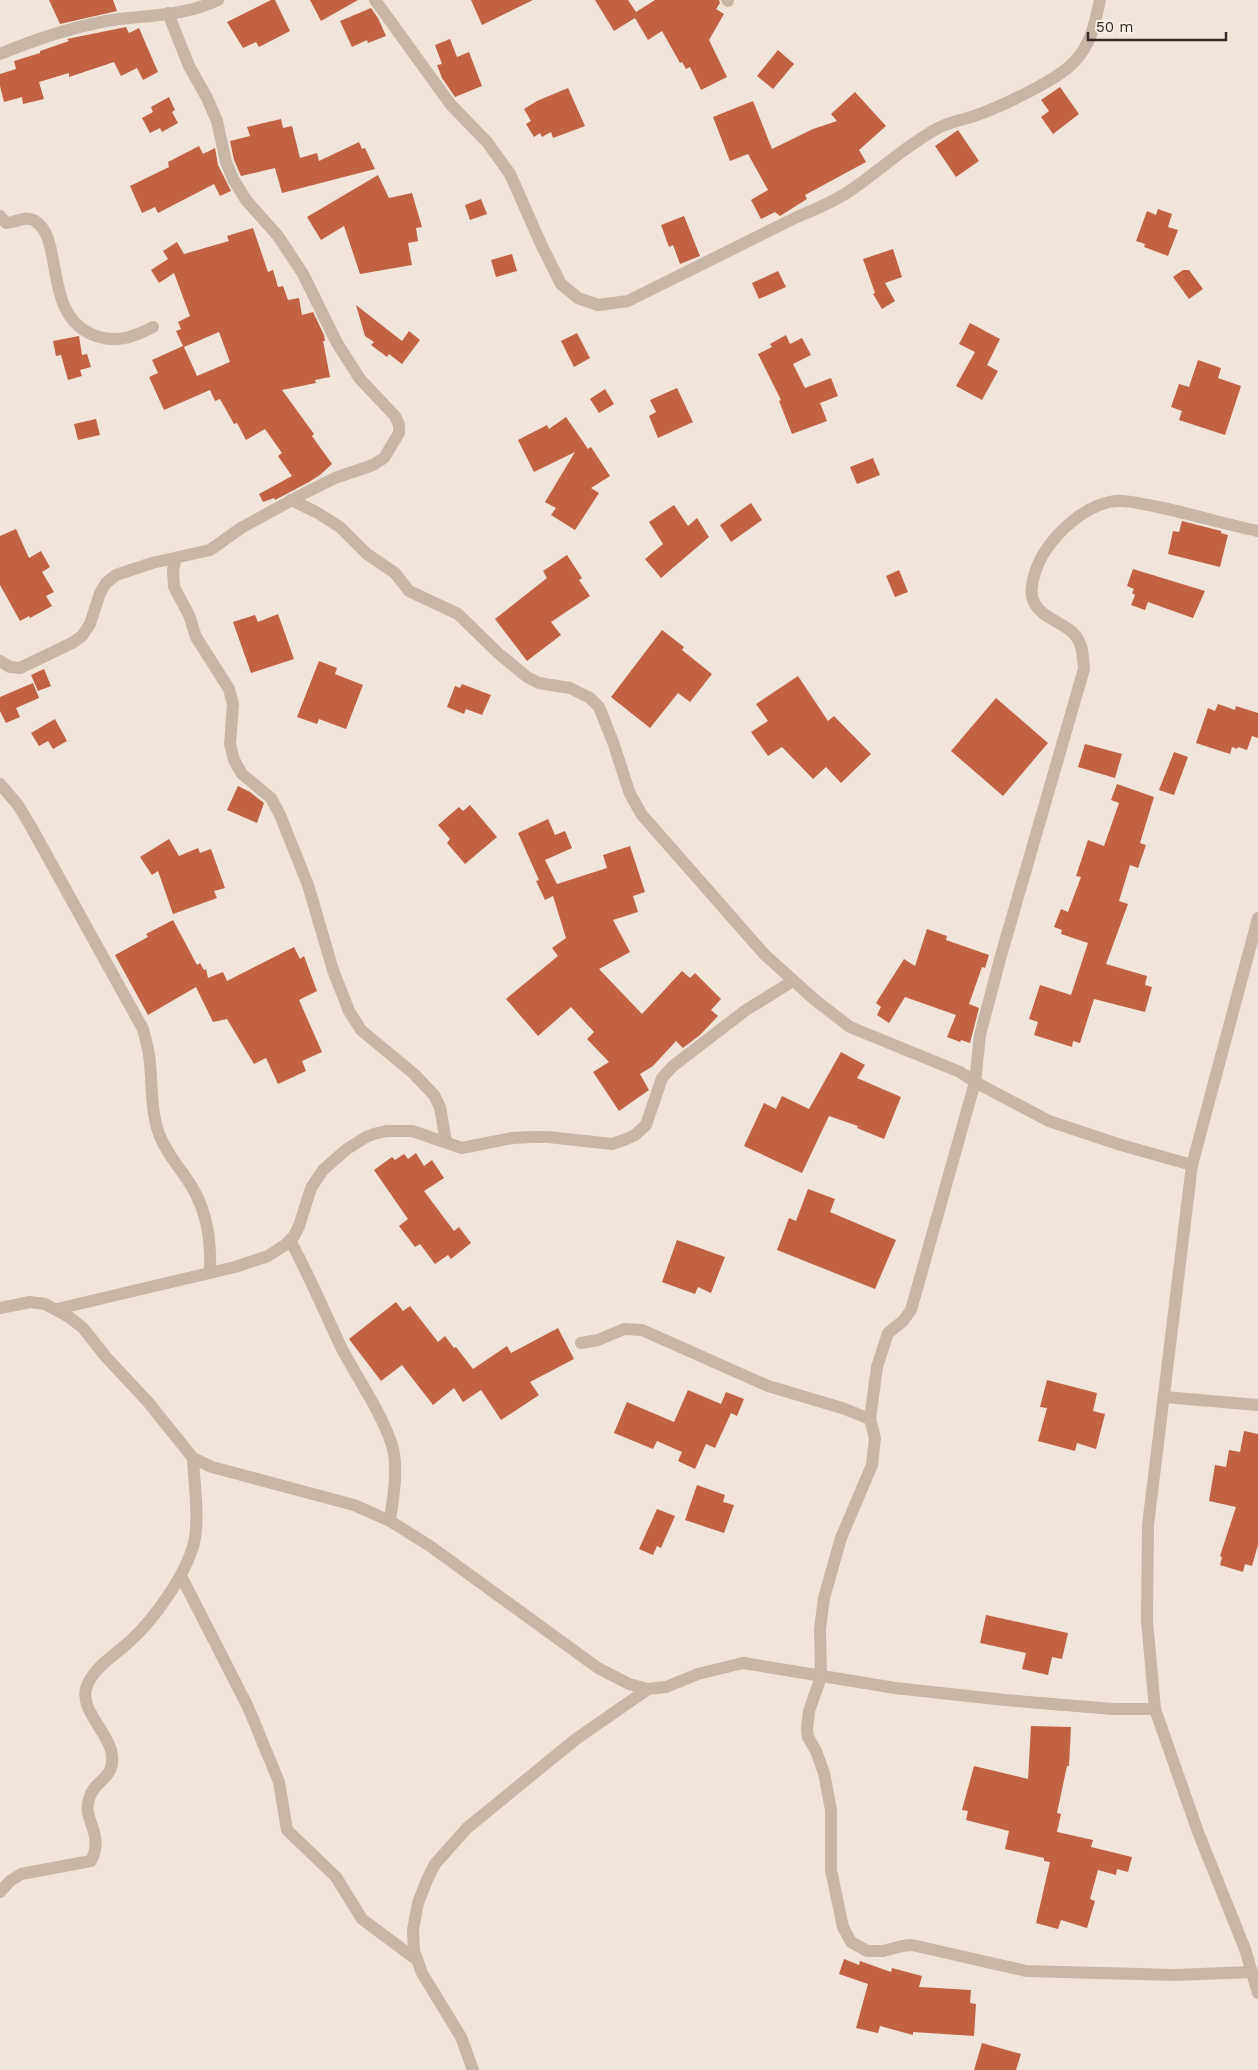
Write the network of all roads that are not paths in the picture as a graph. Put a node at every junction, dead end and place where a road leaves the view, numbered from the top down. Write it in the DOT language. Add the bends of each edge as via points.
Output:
graph roads {
  1 [pos="218,0"];
  2 [pos="375,0"];
  3 [pos="1100,0"];
  4 [pos="168,13"];
  5 [pos="0,54"];
  6 [pos="0,216"];
  7 [pos="154,327"];
  8 [pos="291,500"];
  9 [pos="1258,531"];
  10 [pos="176,558"];
  11 [pos="0,661"];
  12 [pos="0,784"];
  13 [pos="1258,918"];
  14 [pos="1254,948"];
  15 [pos="793,981"];
  16 [pos="975,1082"];
  17 [pos="446,1142"];
  18 [pos="1192,1164"];
  19 [pos="290,1240"];
  20 [pos="210,1272"];
  21 [pos="0,1308"];
  22 [pos="56,1309"];
  23 [pos="581,1343"];
  24 [pos="1164,1397"];
  25 [pos="1258,1405"];
  26 [pos="870,1419"];
  27 [pos="193,1458"];
  28 [pos="390,1521"];
  29 [pos="181,1576"];
  30 [pos="821,1677"];
  31 [pos="648,1689"];
  32 [pos="1155,1710"];
  33 [pos="0,1892"];
  34 [pos="417,1960"];
  35 [pos="1252,1972"];
  36 [pos="1258,1993"];
  37 [pos="473,2070"];
  1 -- 4 [label="street"];
  2 -- 3 [label="street" via="451,105 487,142 510,174 561,284 578,298 598,305 628,301 823,206 940,127 975,116 1064,72 1085,49"];
  4 -- 5 [label="street" via="65,30"];
  4 -- 8 [label="street" via="189,66 217,121 233,179 303,274 337,344 360,379 395,416 399,426 397,438 384,458"];
  6 -- 7 [label="street" via="6,223 28,218 43,228 62,301 71,319 84,331 118,340 137,336"];
  8 -- 10 [label="street" via="210,550"];
  8 -- 15 [label="street" via="340,527 366,554 395,573 409,591 458,614 527,677 539,683 570,688 590,698 599,707 630,794 642,815 765,954"];
  9 -- 16 [label="street" via="1131,502 1109,502 1075,520 1051,542 1040,559 1032,598 1042,614 1074,634 1082,650 1084,669 985,1016"];
  10 -- 11 [label="street" via="129,570 106,583 90,624 72,643 20,668"];
  10 -- 17 [label="street" via="174,587 196,637 233,698 230,744 234,760 242,774 271,798 280,815 308,885 333,970 349,1011 361,1030 434,1095 440,1107"];
  12 -- 20 [label="street" via="30,825 143,1029 158,1132 193,1187 205,1216 210,1238"];
  13 -- 14 [label="street"];
  14 -- 18 [label="street"];
  15 -- 16 [label="street" via="850,1027 960,1072"];
  15 -- 17 [label="street" via="746,1010 673,1066 662,1078 646,1125 635,1135 612,1144 548,1137 512,1138 466,1148"];
  16 -- 18 [label="street" via="1049,1121"];
  16 -- 26 [label="street" via="911,1310 885,1338 877,1367"];
  17 -- 19 [label="street" via="405,1131 386,1131 359,1141 316,1178 299,1226"];
  18 -- 24 [label="street"];
  19 -- 20 [label="street" via="268,1256"];
  19 -- 28 [label="street" via="392,1445 395,1482"];
  20 -- 22 [label="street"];
  21 -- 22 [label="street" via="30,1302"];
  22 -- 27 [label="street" via="83,1328"];
  23 -- 26 [label="street" via="624,1330 642,1330 768,1386"];
  24 -- 25 [label="street"];
  24 -- 32 [label="street" via="1148,1525 1147,1621"];
  26 -- 30 [label="street" via="875,1438 872,1465 841,1538 824,1598 820,1629"];
  27 -- 28 [label="street" via="212,1467 354,1505"];
  27 -- 29 [label="street" via="194,1538"];
  28 -- 31 [label="street" via="430,1546 598,1668"];
  29 -- 33 [label="street" via="134,1638 94,1673 87,1686 88,1709 104,1734 111,1756 109,1773 89,1798 89,1813 97,1840 91,1861 21,1874 10,1880"];
  29 -- 34 [label="street" via="248,1707 279,1782 287,1830 336,1877 362,1919"];
  30 -- 31 [label="street" via="743,1663"];
  30 -- 32 [label="street" via="1005,1700"];
  30 -- 35 [label="street" via="807,1733 824,1773 832,1810 831,1870 843,1927 854,1945 867,1951 883,1951 912,1945 1026,1971 1176,1975"];
  31 -- 34 [label="street" via="576,1739 467,1828 450,1846 435,1864 418,1903 412,1930"];
  32 -- 35 [label="street"];
  34 -- 37 [label="street" via="461,2037"];
  35 -- 36 [label="street"];
}
